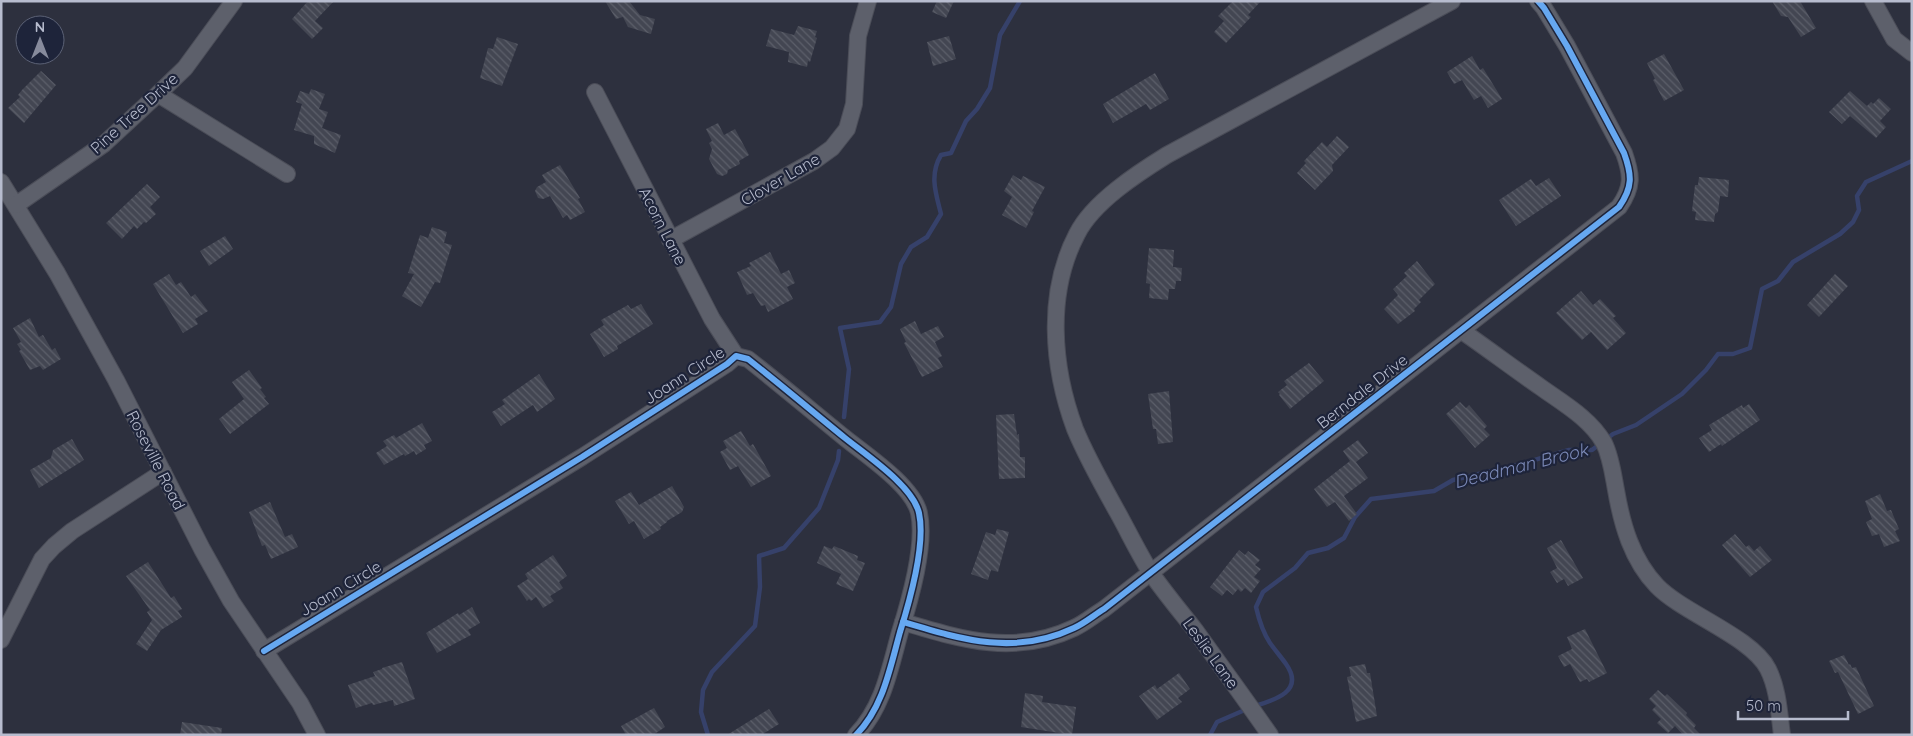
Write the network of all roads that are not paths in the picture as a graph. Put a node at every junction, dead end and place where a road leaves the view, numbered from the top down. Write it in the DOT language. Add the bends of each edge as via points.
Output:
graph roads {
  1 [pos="234,1"];
  2 [pos="868,1"];
  3 [pos="1452,1"];
  4 [pos="1538,1"];
  5 [pos="1874,1"];
  6 [pos="1912,53"];
  7 [pos="595,92"];
  8 [pos="158,94"];
  9 [pos="287,174"];
  10 [pos="1,182"];
  11 [pos="16,205"];
  12 [pos="670,240"];
  13 [pos="1462,331"];
  14 [pos="736,356"];
  15 [pos="163,472"];
  16 [pos="1151,572"];
  17 [pos="903,622"];
  18 [pos="1,640"];
  19 [pos="264,651"];
  20 [pos="317,735"];
  21 [pos="856,735"];
  22 [pos="1270,735"];
  23 [pos="1782,735"];
  1 -- 8 [label="street, Pine Tree Drive" via="184,68"];
  2 -- 12 [label="street, Clover Lane" via="858,36 854,104 848,129 832,148 814,161"];
  3 -- 16 [label="street" via="1167,154 1121,186 1077,232 1060,277 1056,303 1059,366 1075,428"];
  4 -- 13 [label="street, Berndale Drive" via="1567,46 1624,153 1629,168 1628,194 1605,219"];
  5 -- 6 [label="street" via="1894,39"];
  7 -- 12 [label="street, Acorn Lane"];
  8 -- 9 [label="street"];
  8 -- 11 [label="street, Pine Tree Drive" via="104,144"];
  10 -- 11 [label="street, Roseville Road"];
  11 -- 15 [label="street, Roseville Road" via="116,380"];
  12 -- 14 [label="street, Acorn Lane" via="712,319"];
  13 -- 16 [label="street, Berndale Drive"];
  13 -- 23 [label="street" via="1595,430 1610,460 1625,530 1635,557 1657,586 1751,650 1767,667 1776,692"];
  14 -- 17 [label="street, Joann Circle" via="748,359 871,458 908,494 918,511 921,540"];
  14 -- 19 [label="street, Joann Circle" via="582,456"];
  15 -- 18 [label="street" via="54,546 42,559"];
  15 -- 19 [label="street, Roseville Road" via="231,601"];
  16 -- 17 [label="street, Berndale Drive" via="1075,627 1024,643 995,644 970,640"];
  16 -- 22 [label="street, Leslie Lane"];
  17 -- 21 [label="street, Joann Circle" via="877,707"];
  19 -- 20 [label="street, Roseville Road" via="300,703"];
}
